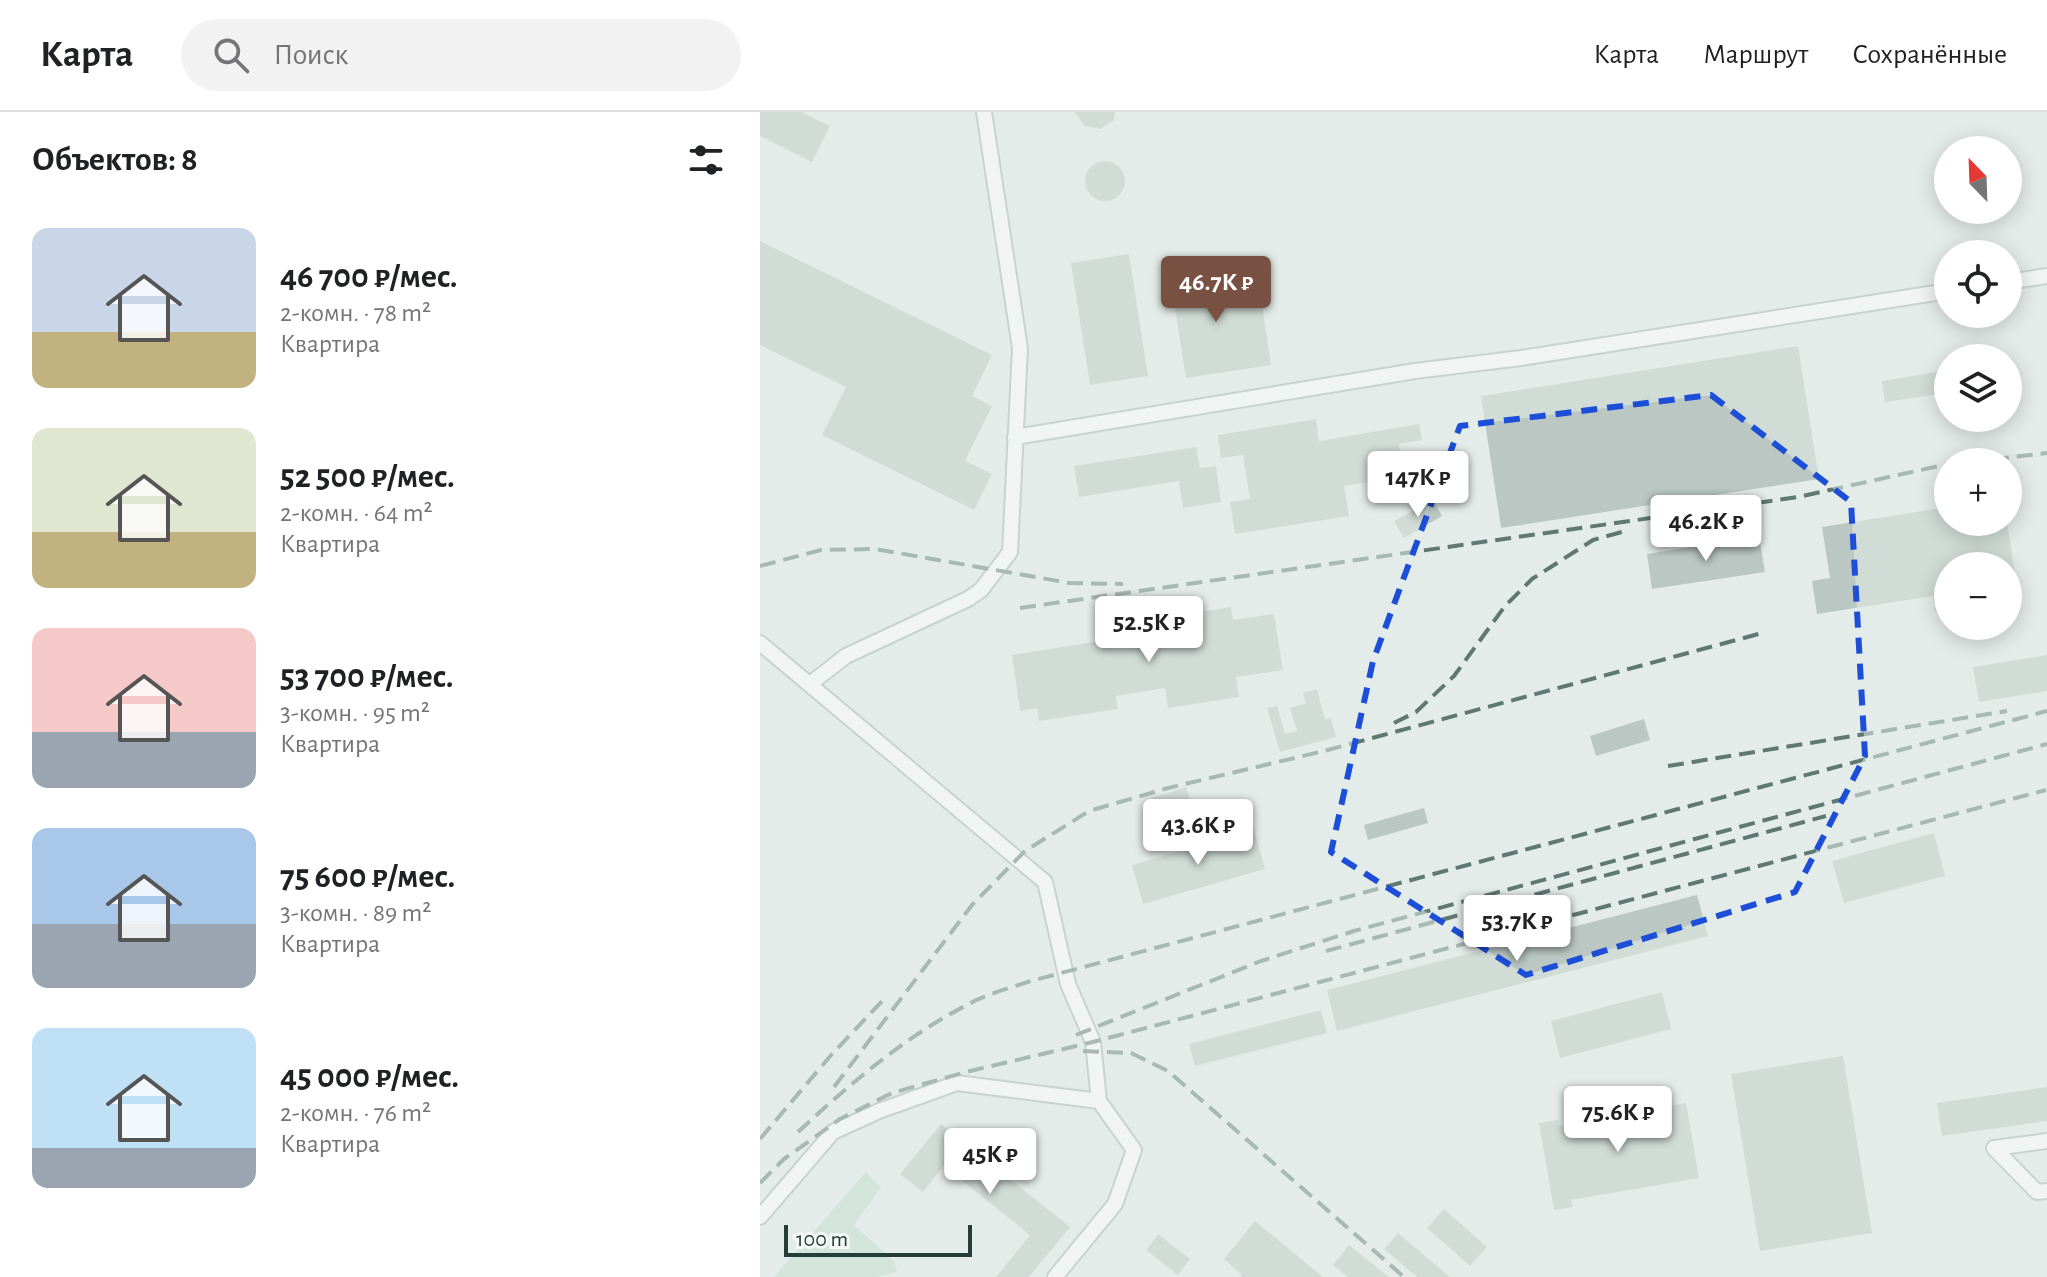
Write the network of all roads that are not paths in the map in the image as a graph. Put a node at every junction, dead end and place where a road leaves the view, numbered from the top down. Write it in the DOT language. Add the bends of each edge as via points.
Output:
graph roads {
  1 [pos="984,112"];
  2 [pos="2047,276"];
  3 [pos="2022,280"];
  4 [pos="1934,293"];
  5 [pos="1015,437"];
  6 [pos="760,643"];
  7 [pos="810,684"];
  8 [pos="1099,1101"];
  9 [pos="2047,1141"];
  10 [pos="2047,1191"];
  11 [pos="760,1217"];
  12 [pos="1055,1277"];
  1 -- 5 [label="street" via="1020,348"];
  2 -- 3 [label="street"];
  4 -- 5 [label="street"];
  5 -- 7 [label="street" via="1010,552 981,590 846,656"];
  6 -- 7 [label="street"];
  7 -- 8 [label="street" via="1045,882 1068,984 1093,1042"];
  8 -- 11 [label="street" via="957,1083 833,1132"];
  8 -- 12 [label="street" via="1134,1150 1115,1204"];
  9 -- 10 [label="street" via="1994,1148 2037,1192"];
}
